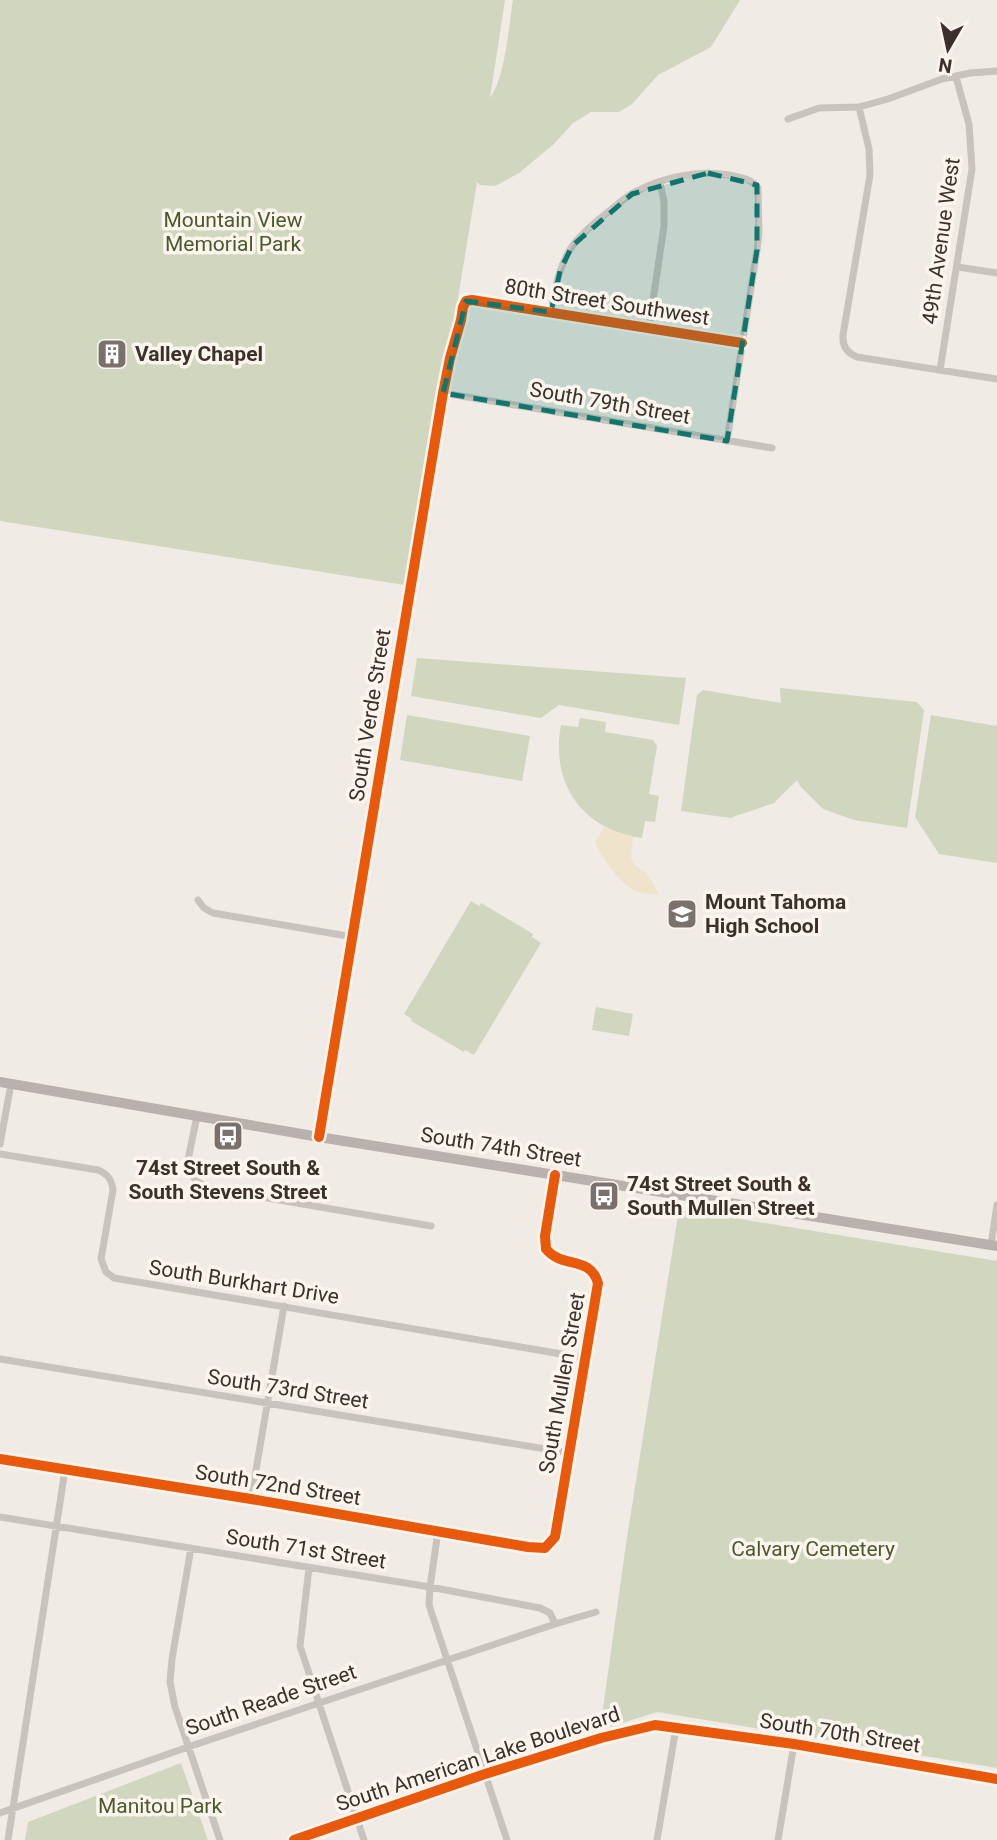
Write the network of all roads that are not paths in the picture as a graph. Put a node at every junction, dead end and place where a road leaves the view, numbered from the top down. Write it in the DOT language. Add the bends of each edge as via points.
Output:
graph roads {
  1 [pos="997,71"];
  2 [pos="956,77"];
  3 [pos="859,107"];
  4 [pos="788,118"];
  5 [pos="660,183"];
  6 [pos="958,267"];
  7 [pos="997,274"];
  8 [pos="466,301"];
  9 [pos="551,312"];
  10 [pos="649,328"];
  11 [pos="742,343"];
  12 [pos="940,370"];
  13 [pos="997,379"];
  14 [pos="443,393"];
  15 [pos="727,441"];
  16 [pos="772,448"];
  17 [pos="198,900"];
  18 [pos="353,937"];
  19 [pos="5,1083"];
  20 [pos="197,1116"];
  21 [pos="319,1137"];
  22 [pos="0,1144"];
  23 [pos="0,1154"];
  24 [pos="555,1175"];
  25 [pos="997,1205"];
  26 [pos="431,1226"];
  27 [pos="994,1246"];
  28 [pos="284,1306"];
  29 [pos="585,1358"];
  30 [pos="0,1359"];
  31 [pos="268,1403"];
  32 [pos="570,1453"];
  33 [pos="0,1459"];
  34 [pos="65,1470"];
  35 [pos="251,1499"];
  36 [pos="0,1517"];
  37 [pos="57,1526"];
  38 [pos="438,1531"];
  39 [pos="549,1545"];
  40 [pos="191,1548"];
  41 [pos="309,1568"];
  42 [pos="430,1587"];
  43 [pos="596,1612"];
  44 [pos="555,1624"];
  45 [pos="446,1659"];
  46 [pos="319,1703"];
  47 [pos="676,1727"];
  48 [pos="794,1744"];
  49 [pos="188,1747"];
  50 [pos="485,1774"];
  51 [pos="997,1779"];
  52 [pos="12,1810"];
  53 [pos="0,1813"];
  54 [pos="356,1819"];
  55 [pos="8,1840"];
  56 [pos="220,1840"];
  57 [pos="294,1840"];
  58 [pos="363,1840"];
  59 [pos="507,1840"];
  60 [pos="657,1840"];
  61 [pos="778,1840"];
  1 -- 2 [label="street"];
  2 -- 3 [label="street"];
  2 -- 6 [label="street, 49th Avenue West" via="969,124 972,169"];
  3 -- 4 [label="street" via="819,108"];
  3 -- 12 [label="street" via="870,175 842,341 857,357"];
  5 -- 9 [label="street" via="632,194 572,246 559,271"];
  5 -- 10 [label="street" via="664,226"];
  5 -- 11 [label="street" via="708,173 757,185 759,233"];
  6 -- 7 [label="street"];
  6 -- 12 [label="street, 49th Avenue West"];
  8 -- 9 [label="street, 80th Street Southwest"];
  8 -- 14 [label="street, South Verde Street"];
  9 -- 10 [label="street, 80th Street Southwest"];
  10 -- 11 [label="street, 80th Street Southwest"];
  11 -- 15 [label="street"];
  12 -- 13 [label="street"];
  14 -- 15 [label="street, South 79th Street"];
  14 -- 18 [label="street, South Verde Street"];
  15 -- 16 [label="street, South 79th Street"];
  17 -- 18 [label="street" via="213,913"];
  18 -- 21 [label="street, South Verde Street"];
  19 -- 20 [label="main road, South 74th Street"];
  19 -- 22 [label="street"];
  20 -- 21 [label="main road, South 74th Street"];
  20 -- 26 [label="street" via="188,1160 199,1184"];
  21 -- 24 [label="main road, South 74th Street"];
  23 -- 28 [label="street, South Burkhart Drive" via="107,1175 113,1191 101,1259 114,1278"];
  24 -- 27 [label="main road, South 74th Street"];
  24 -- 29 [label="street, South Mullen Street" via="546,1249 555,1258 584,1265 594,1272 598,1283"];
  25 -- 27 [label="street"];
  28 -- 29 [label="street, South Burkhart Drive"];
  28 -- 31 [label="street"];
  29 -- 32 [label="street, South Mullen Street"];
  30 -- 31 [label="street, South 73rd Street"];
  31 -- 32 [label="street, South 73rd Street"];
  31 -- 35 [label="street"];
  32 -- 39 [label="street, South Mullen Street" via="555,1537"];
  33 -- 34 [label="street, South 72nd Street"];
  34 -- 35 [label="street, South 72nd Street"];
  34 -- 37 [label="street"];
  35 -- 38 [label="street, South 72nd Street"];
  36 -- 37 [label="street, South 71st Street"];
  37 -- 40 [label="street, South 71st Street"];
  37 -- 52 [label="street"];
  38 -- 39 [label="street, South 72nd Street" via="528,1547"];
  38 -- 42 [label="street"];
  40 -- 41 [label="street, South 71st Street"];
  40 -- 49 [label="street" via="170,1682"];
  41 -- 42 [label="street, South 71st Street"];
  41 -- 46 [label="street" via="300,1646"];
  42 -- 44 [label="street, South 71st Street" via="540,1608 550,1613"];
  42 -- 45 [label="street" via="429,1605"];
  43 -- 44 [label="street"];
  44 -- 45 [label="street, South Reade Street"];
  45 -- 46 [label="street, South Reade Street"];
  45 -- 50 [label="street"];
  46 -- 49 [label="street, South Reade Street"];
  46 -- 54 [label="street"];
  47 -- 48 [label="street, South 70th Street"];
  47 -- 50 [label="street, South American Lake Boulevard" via="647,1726"];
  47 -- 60 [label="street"];
  48 -- 51 [label="street, South 70th Street"];
  48 -- 61 [label="street"];
  49 -- 52 [label="street, South Reade Street"];
  49 -- 56 [label="street"];
  50 -- 54 [label="street, South American Lake Boulevard"];
  50 -- 59 [label="street"];
  52 -- 53 [label="street, South Reade Street"];
  52 -- 55 [label="street"];
  54 -- 57 [label="street, South American Lake Boulevard"];
  54 -- 58 [label="street"];
}
